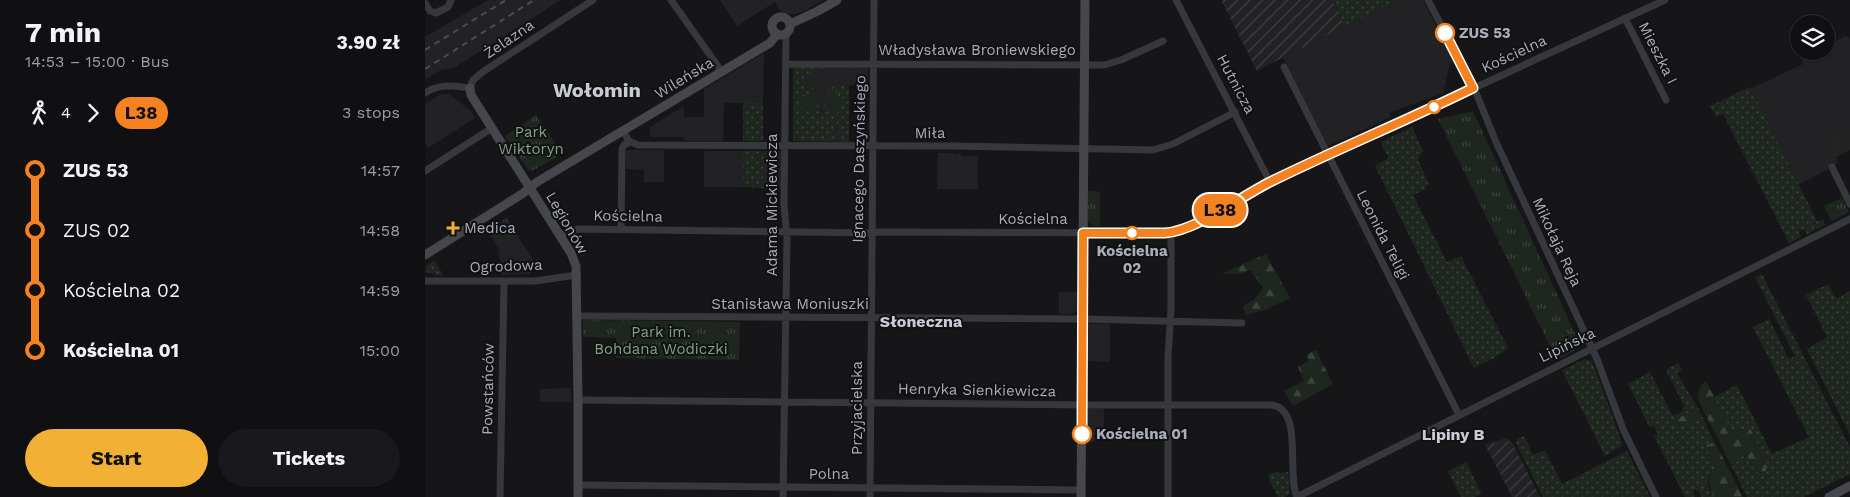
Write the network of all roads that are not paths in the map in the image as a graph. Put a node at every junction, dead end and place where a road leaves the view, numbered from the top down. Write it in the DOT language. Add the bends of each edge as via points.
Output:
graph roads {
  1 [pos="451,0"];
  2 [pos="593,0"];
  3 [pos="671,0"];
  4 [pos="837,0"];
  5 [pos="874,0"];
  6 [pos="1085,0"];
  7 [pos="1176,0"];
  8 [pos="1428,0"];
  9 [pos="1645,0"];
  10 [pos="1665,0"];
  11 [pos="425,3"];
  12 [pos="1648,8"];
  13 [pos="1625,18"];
  14 [pos="790,24"];
  15 [pos="776,33"];
  16 [pos="786,34"];
  17 [pos="1163,41"];
  18 [pos="787,64"];
  19 [pos="874,64"];
  20 [pos="1085,64"];
  21 [pos="1284,67"];
  22 [pos="722,72"];
  23 [pos="470,88"];
  24 [pos="1473,88"];
  25 [pos="425,93"];
  26 [pos="1666,100"];
  27 [pos="1235,112"];
  28 [pos="492,128"];
  29 [pos="623,131"];
  30 [pos="630,142"];
  31 [pos="785,146"];
  32 [pos="873,147"];
  33 [pos="1083,148"];
  34 [pos="1328,155"];
  35 [pos="1832,167"];
  36 [pos="425,170"];
  37 [pos="1270,182"];
  38 [pos="530,188"];
  39 [pos="1850,204"];
  40 [pos="1850,219"];
  41 [pos="621,230"];
  42 [pos="786,232"];
  43 [pos="1171,232"];
  44 [pos="872,233"];
  45 [pos="1083,233"];
  46 [pos="559,235"];
  47 [pos="425,255"];
  48 [pos="577,275"];
  49 [pos="425,276"];
  50 [pos="435,280"];
  51 [pos="425,281"];
  52 [pos="504,281"];
  53 [pos="577,316"];
  54 [pos="785,317"];
  55 [pos="871,318"];
  56 [pos="1082,319"];
  57 [pos="1171,321"];
  58 [pos="1242,323"];
  59 [pos="1592,348"];
  60 [pos="578,400"];
  61 [pos="784,402"];
  62 [pos="870,402"];
  63 [pos="1082,405"];
  64 [pos="1168,405"];
  65 [pos="1459,415"];
  66 [pos="577,485"];
  67 [pos="1850,486"];
  68 [pos="783,487"];
  69 [pos="870,488"];
  70 [pos="1081,494"];
  71 [pos="500,497"];
  72 [pos="577,497"];
  73 [pos="783,497"];
  74 [pos="870,497"];
  75 [pos="1168,497"];
  76 [pos="1297,497"];
  77 [pos="1656,497"];
  78 [pos="1829,497"];
  1 -- 11 [label="street" via="448,7 435,13"];
  2 -- 23 [label="street, Żelazna" via="484,71 473,80"];
  3 -- 22 [label="street"];
  4 -- 14 [label="street"];
  5 -- 19 [label="street, Ignacego Daszyńskiego"];
  6 -- 20 [label="street"];
  7 -- 27 [label="street, Hutnicza"];
  8 -- 24 [label="street, Mikołaja Reja"];
  9 -- 12 [label="street, Mieszka I"];
  10 -- 12 [label="street, Kościelna"];
  12 -- 13 [label="street, Kościelna"];
  13 -- 24 [label="street, Kościelna"];
  13 -- 26 [label="street, Mieszka I"];
  14 -- 15 [label="street" via="786,18 776,19 772,27"];
  14 -- 16 [label="street"];
  15 -- 16 [label="street"];
  15 -- 22 [label="street, Wileńska" via="770,43"];
  16 -- 18 [label="street, Adama Mickiewicza"];
  17 -- 20 [label="street, Władysława Broniewskiego" via="1115,63"];
  18 -- 19 [label="street, Władysława Broniewskiego"];
  18 -- 31 [label="street, Adama Mickiewicza"];
  19 -- 20 [label="street, Władysława Broniewskiego"];
  19 -- 32 [label="street, Ignacego Daszyńskiego"];
  20 -- 33 [label="street"];
  21 -- 34 [label="street, Leonida Teligi"];
  22 -- 29 [label="street, Wileńska"];
  23 -- 25 [label="street" via="445,85"];
  23 -- 28 [label="street, Legionów"];
  24 -- 34 [label="street, Kościelna"];
  24 -- 59 [label="street, Mikołaja Reja"];
  27 -- 33 [label="street, Miła" via="1161,148"];
  27 -- 37 [label="street, Hutnicza"];
  28 -- 36 [label="street"];
  28 -- 38 [label="street, Legionów"];
  29 -- 30 [label="street"];
  29 -- 38 [label="street, Wileńska"];
  30 -- 31 [label="street, Miła" via="638,145"];
  30 -- 41 [label="street" via="622,150"];
  31 -- 32 [label="street, Miła"];
  31 -- 42 [label="street, Adama Mickiewicza"];
  32 -- 33 [label="street, Miła"];
  32 -- 44 [label="street, Ignacego Daszyńskiego"];
  33 -- 45 [label="street"];
  34 -- 37 [label="street, Kościelna"];
  34 -- 65 [label="street, Leonida Teligi"];
  35 -- 39 [label="street"];
  37 -- 43 [label="street, Kościelna" via="1205,219"];
  38 -- 46 [label="street, Legionów"];
  38 -- 47 [label="street, Wileńska"];
  40 -- 59 [label="street, Lipińska"];
  41 -- 42 [label="street, Kościelna"];
  41 -- 46 [label="street, Kościelna" via="575,229"];
  42 -- 44 [label="street, Kościelna"];
  42 -- 54 [label="street, Adama Mickiewicza"];
  43 -- 45 [label="street, Kościelna"];
  43 -- 57 [label="street"];
  44 -- 45 [label="street, Kościelna"];
  44 -- 55 [label="street, Ignacego Daszyńskiego"];
  45 -- 56 [label="street"];
  46 -- 48 [label="street, Legionów" via="574,261"];
  48 -- 52 [label="street, Ogrodowa"];
  48 -- 53 [label="street, Legionów"];
  49 -- 50 [label="street, Ogrodowa"];
  50 -- 51 [label="street, Ogrodowa"];
  50 -- 52 [label="street, Ogrodowa"];
  52 -- 71 [label="street, Powstańców"];
  53 -- 54 [label="street, Stanisława Moniuszki"];
  53 -- 60 [label="street, Legionów"];
  54 -- 55 [label="street, Stanisława Moniuszki"];
  54 -- 61 [label="street, Adama Mickiewicza"];
  55 -- 56 [label="street, Stanisława Moniuszki"];
  55 -- 62 [label="street, Przyjacielska"];
  56 -- 57 [label="street, Stanisława Moniuszki"];
  56 -- 63 [label="street"];
  57 -- 58 [label="street, Stanisława Moniuszki"];
  57 -- 64 [label="street"];
  59 -- 65 [label="street, Lipińska"];
  59 -- 77 [label="street, Mikołaja Reja" via="1623,429"];
  60 -- 61 [label="street, Henryka Sienkiewicza"];
  60 -- 66 [label="street, Legionów"];
  61 -- 62 [label="street, Henryka Sienkiewicza"];
  61 -- 68 [label="street, Adama Mickiewicza"];
  62 -- 63 [label="street, Henryka Sienkiewicza"];
  62 -- 69 [label="street, Przyjacielska"];
  63 -- 64 [label="street, Henryka Sienkiewicza"];
  63 -- 70 [label="street"];
  64 -- 75 [label="street"];
  64 -- 76 [label="street, Henryka Sienkiewicza" via="1272,405 1281,408 1291,425 1293,486"];
  65 -- 76 [label="street, Lipińska"];
  66 -- 68 [label="street, Polna"];
  66 -- 72 [label="street, Legionów"];
  67 -- 78 [label="street"];
  68 -- 69 [label="street, Polna"];
  68 -- 73 [label="street, Adama Mickiewicza"];
  69 -- 70 [label="street, Polna"];
  69 -- 74 [label="street, Przyjacielska"];
}
